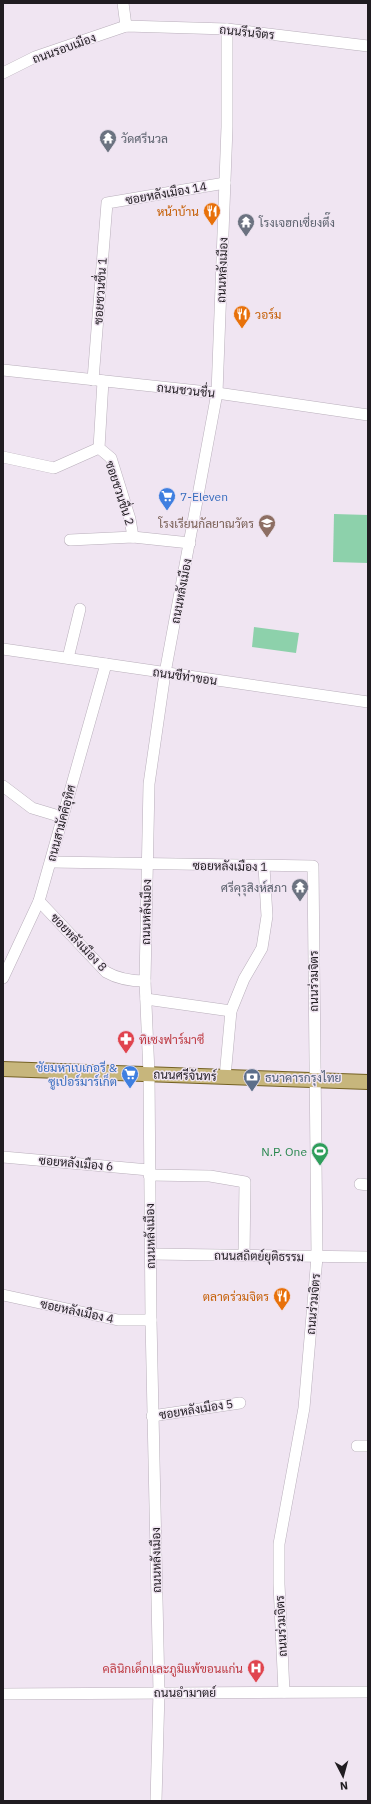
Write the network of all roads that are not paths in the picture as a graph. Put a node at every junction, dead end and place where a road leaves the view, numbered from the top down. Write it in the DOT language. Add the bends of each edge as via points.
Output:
graph roads {
  1 [pos="123,3"];
  2 [pos="126,26"];
  3 [pos="227,29"];
  4 [pos="368,46"];
  5 [pos="3,73"];
  6 [pos="225,183"];
  7 [pos="107,203"];
  8 [pos="3,370"];
  9 [pos="98,380"];
  10 [pos="216,393"];
  11 [pos="368,415"];
  12 [pos="99,448"];
  13 [pos="3,457"];
  14 [pos="133,536"];
  15 [pos="70,540"];
  16 [pos="190,543"];
  17 [pos="80,609"];
  18 [pos="3,649"];
  19 [pos="68,658"];
  20 [pos="106,664"];
  21 [pos="165,673"];
  22 [pos="368,702"];
  23 [pos="3,786"];
  24 [pos="62,817"];
  25 [pos="51,862"];
  26 [pos="147,864"];
  27 [pos="313,866"];
  28 [pos="264,867"];
  29 [pos="39,901"];
  30 [pos="3,978"];
  31 [pos="146,980"];
  32 [pos="146,1000"];
  33 [pos="231,1011"];
  34 [pos="3,1069"];
  35 [pos="149,1074"];
  36 [pos="225,1077"];
  37 [pos="314,1080"];
  38 [pos="368,1082"];
  39 [pos="3,1157"];
  40 [pos="149,1172"];
  41 [pos="151,1254"];
  42 [pos="244,1256"];
  43 [pos="317,1257"];
  44 [pos="368,1257"];
  45 [pos="3,1295"];
  46 [pos="151,1320"];
  47 [pos="240,1403"];
  48 [pos="152,1416"];
  49 [pos="159,1692"];
  50 [pos="284,1692"];
  51 [pos="368,1692"];
  52 [pos="3,1694"];
  53 [pos="156,1801"];
  1 -- 2 [label="street"];
  2 -- 3 [label="street, ถนนรึนจิตร"];
  2 -- 5 [label="street, ถนนรอบเมือง" via="35,57"];
  3 -- 4 [label="street, ถนนรึนจิตร"];
  3 -- 6 [label="street, ถนนหลังเมือง"];
  6 -- 7 [label="street, ซอยหลังเมือง 14"];
  6 -- 10 [label="street, ถนนหลังเมือง"];
  7 -- 9 [label="street, ซอยชวนชื่น 1"];
  8 -- 9 [label="street, ถนนชวนชื่น"];
  9 -- 10 [label="street, ถนนชวนชื่น"];
  9 -- 12 [label="street, ซอยชวนชื่น 2"];
  10 -- 11 [label="street, ถนนชวนชื่น"];
  10 -- 16 [label="street, ถนนหลังเมือง"];
  12 -- 13 [label="street" via="54,468"];
  12 -- 14 [label="street, ซอยชวนชื่น 2" via="111,458"];
  14 -- 15 [label="street"];
  14 -- 16 [label="street"];
  16 -- 21 [label="street, ถนนหลังเมือง"];
  17 -- 19 [label="street"];
  18 -- 19 [label="street, ถนนชีท่าขอน"];
  19 -- 20 [label="street, ถนนชีท่าขอน"];
  20 -- 21 [label="street, ถนนชีท่าขอน"];
  20 -- 24 [label="street, ถนนสามัคคีอุทิศ"];
  21 -- 22 [label="street, ถนนชีท่าขอน"];
  21 -- 26 [label="street, ถนนหลังเมือง" via="148,784"];
  23 -- 24 [label="street" via="32,808"];
  24 -- 25 [label="street, ถนนสามัคคีอุทิศ"];
  25 -- 26 [label="street, ซอยหลังเมือง 1"];
  25 -- 29 [label="street, ถนนสามัคคีอุทิศ"];
  26 -- 28 [label="street, ซอยหลังเมือง 1"];
  26 -- 31 [label="street, ถนนหลังเมือง"];
  27 -- 28 [label="street, ซอยหลังเมือง 1"];
  27 -- 37 [label="street, ถนนร่วมจิตร"];
  28 -- 33 [label="street" via="267,916 262,948 244,979"];
  29 -- 30 [label="street, ถนนสามัคคีอุทิศ"];
  29 -- 31 [label="street, ซอยหลังเมือง 8" via="106,972 116,977"];
  31 -- 32 [label="street, ถนนหลังเมือง"];
  32 -- 33 [label="street"];
  32 -- 35 [label="street, ถนนหลังเมือง"];
  33 -- 36 [label="street"];
  34 -- 35 [label="main road, ถนนศรีจันทร์"];
  35 -- 36 [label="main road, ถนนศรีจันทร์"];
  35 -- 40 [label="street, ถนนหลังเมือง"];
  36 -- 37 [label="main road, ถนนศรีจันทร์"];
  37 -- 38 [label="main road, ถนนศรีจันทร์"];
  37 -- 43 [label="street, ถนนร่วมจิตร"];
  39 -- 40 [label="street, ซอยหลังเมือง 6"];
  40 -- 41 [label="street, ถนนหลังเมือง"];
  40 -- 42 [label="street, ซอยหลังเมือง 6" via="210,1176 245,1182"];
  41 -- 42 [label="street, ถนนสถิตย์ยุติธรรม"];
  41 -- 46 [label="street, ถนนหลังเมือง"];
  42 -- 43 [label="street, ถนนสถิตย์ยุติธรรม"];
  43 -- 44 [label="street, ถนนสถิตย์ยุติธรรม"];
  43 -- 50 [label="street, ถนนร่วมจิตร" via="304,1408 279,1544"];
  45 -- 46 [label="street, ซอยหลังเมือง 4" via="118,1320"];
  46 -- 48 [label="street, ถนนหลังเมือง"];
  47 -- 48 [label="street, ซอยหลังเมือง 5"];
  48 -- 49 [label="street, ถนนหลังเมือง"];
  49 -- 50 [label="street, ถนนอำมาตย์"];
  49 -- 52 [label="street, ถนนอำมาตย์"];
  49 -- 53 [label="street, ถนนหลังเมือง"];
  50 -- 51 [label="street, ถนนอำมาตย์"];
}
